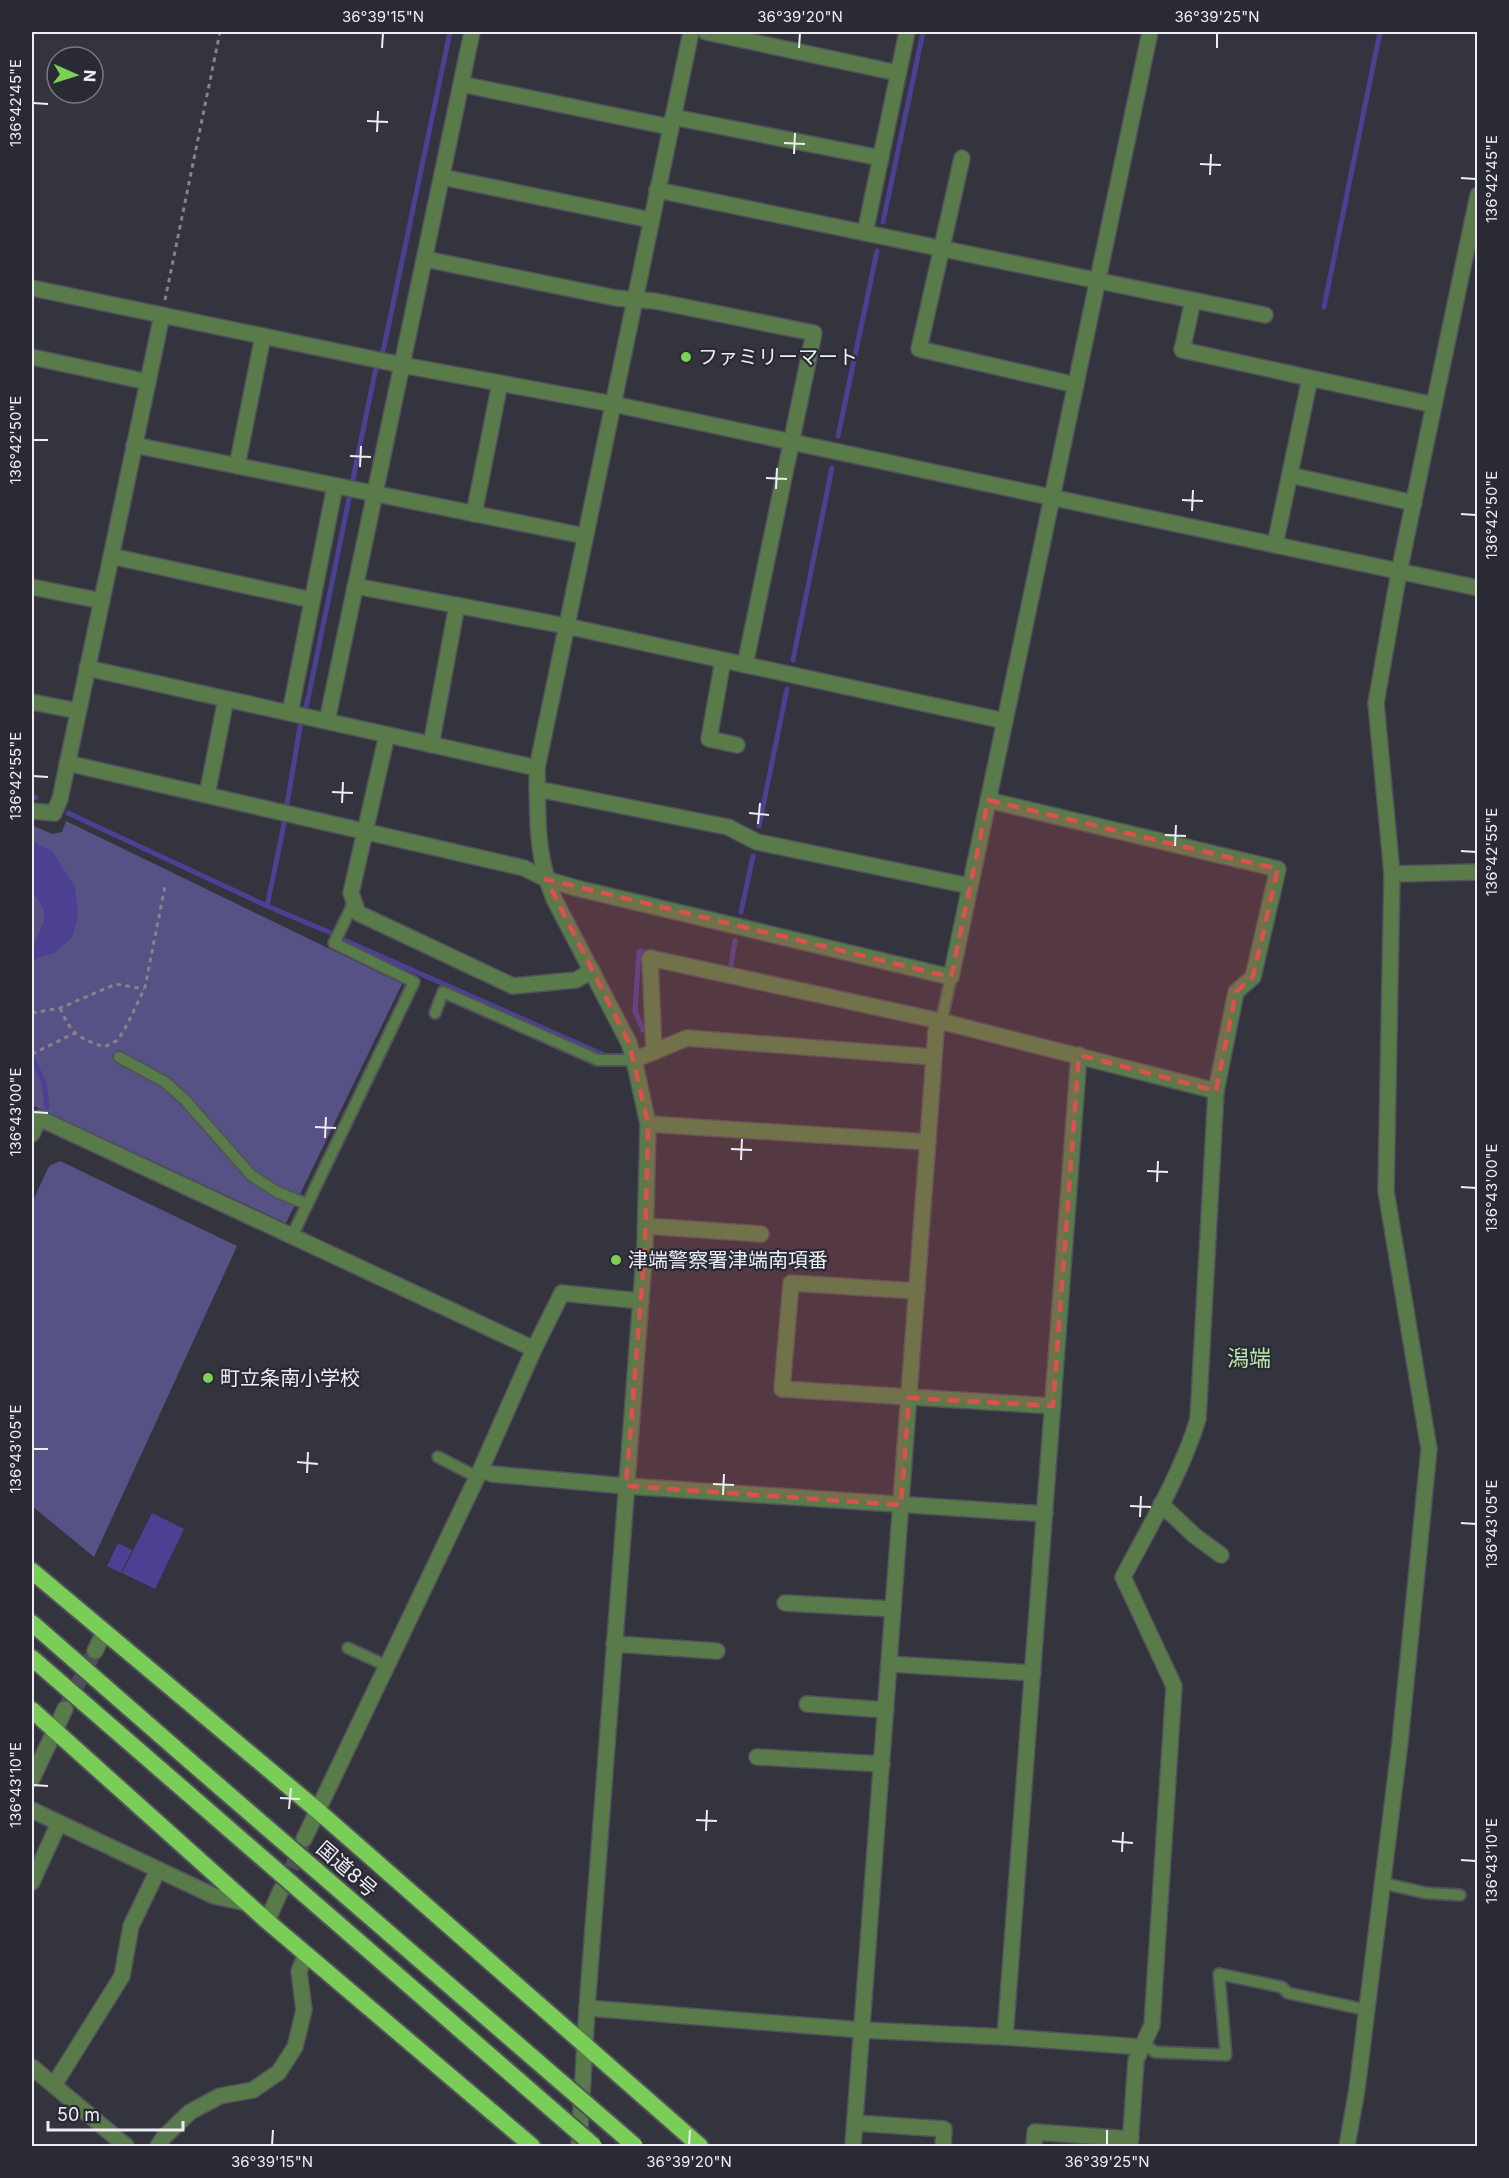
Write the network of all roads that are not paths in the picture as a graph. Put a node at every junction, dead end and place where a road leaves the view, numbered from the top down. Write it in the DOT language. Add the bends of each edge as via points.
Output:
graph roads {
  1 [pos="472,32"];
  2 [pos="691,32"];
  3 [pos="706,32"];
  4 [pos="907,32"];
  5 [pos="1150,32"];
  6 [pos="898,73"];
  7 [pos="461,84"];
  8 [pos="672,122"];
  9 [pos="881,158"];
  10 [pos="962,158"];
  11 [pos="442,177"];
  12 [pos="657,190"];
  13 [pos="1478,195"];
  14 [pos="651,220"];
  15 [pos="865,233"];
  16 [pos="941,250"];
  17 [pos="424,259"];
  18 [pos="1097,282"];
  19 [pos="32,288"];
  20 [pos="635,299"];
  21 [pos="1193,301"];
  22 [pos="162,315"];
  23 [pos="1265,315"];
  24 [pos="263,336"];
  25 [pos="32,357"];
  26 [pos="399,364"];
  27 [pos="1310,378"];
  28 [pos="148,382"];
  29 [pos="500,383"];
  30 [pos="1076,385"];
  31 [pos="613,404"];
  32 [pos="1434,405"];
  33 [pos="791,442"];
  34 [pos="134,445"];
  35 [pos="237,466"];
  36 [pos="1290,475"];
  37 [pos="339,487"];
  38 [pos="371,494"];
  39 [pos="1052,498"];
  40 [pos="1414,502"];
  41 [pos="474,514"];
  42 [pos="585,536"];
  43 [pos="1275,545"];
  44 [pos="111,556"];
  45 [pos="1399,572"];
  46 [pos="355,586"];
  47 [pos="32,587"];
  48 [pos="1478,588"];
  49 [pos="312,600"];
  50 [pos="102,601"];
  51 [pos="457,605"];
  52 [pos="566,626"];
  53 [pos="723,660"];
  54 [pos="745,664"];
  55 [pos="87,668"];
  56 [pos="226,699"];
  57 [pos="32,702"];
  58 [pos="78,711"];
  59 [pos="293,714"];
  60 [pos="324,720"];
  61 [pos="1005,721"];
  62 [pos="387,735"];
  63 [pos="431,744"];
  64 [pos="737,745"];
  65 [pos="67,763"];
  66 [pos="537,768"];
  67 [pos="537,789"];
  68 [pos="207,795"];
  69 [pos="988,800"];
  70 [pos="32,811"];
  71 [pos="364,831"];
  72 [pos="1478,872"];
  73 [pos="1392,874"];
  74 [pos="546,879"];
  75 [pos="970,886"];
  76 [pos="354,902"];
  77 [pos="592,971"];
  78 [pos="951,977"];
  79 [pos="435,1013"];
  80 [pos="938,1026"];
  81 [pos="654,1052"];
  82 [pos="1079,1055"];
  83 [pos="119,1057"];
  84 [pos="934,1057"];
  85 [pos="634,1060"];
  86 [pos="1216,1091"];
  87 [pos="648,1124"];
  88 [pos="32,1134"];
  89 [pos="928,1142"];
  90 [pos="307,1204"];
  91 [pos="646,1226"];
  92 [pos="761,1234"];
  93 [pos="292,1236"];
  94 [pos="917,1291"];
  95 [pos="641,1301"];
  96 [pos="534,1350"];
  97 [pos="909,1398"];
  98 [pos="1053,1406"];
  99 [pos="438,1457"];
  100 [pos="479,1473"];
  101 [pos="626,1486"];
  102 [pos="1161,1504"];
  103 [pos="901,1505"];
  104 [pos="1045,1514"];
  105 [pos="1221,1555"];
  106 [pos="32,1571"];
  107 [pos="785,1603"];
  108 [pos="893,1609"];
  109 [pos="32,1623"];
  110 [pos="104,1632"];
  111 [pos="614,1644"];
  112 [pos="348,1648"];
  113 [pos="95,1651"];
  114 [pos="717,1651"];
  115 [pos="32,1658"];
  116 [pos="889,1664"];
  117 [pos="387,1666"];
  118 [pos="1033,1673"];
  119 [pos="807,1704"];
  120 [pos="66,1708"];
  121 [pos="32,1710"];
  122 [pos="886,1710"];
  123 [pos="54,1730"];
  124 [pos="757,1757"];
  125 [pos="882,1764"];
  126 [pos="32,1779"];
  127 [pos="32,1810"];
  128 [pos="317,1810"];
  129 [pos="59,1823"];
  130 [pos="304,1839"];
  131 [pos="158,1870"];
  132 [pos="32,1882"];
  133 [pos="1382,1883"];
  134 [pos="281,1890"];
  135 [pos="1460,1895"];
  136 [pos="246,1902"];
  137 [pos="267,1921"];
  138 [pos="306,1954"];
  139 [pos="587,2008"];
  140 [pos="1367,2010"];
  141 [pos="862,2030"];
  142 [pos="1005,2037"];
  143 [pos="1143,2045"];
  144 [pos="585,2046"];
  145 [pos="32,2068"];
  146 [pos="54,2085"];
  147 [pos="855,2123"];
  148 [pos="1131,2143"];
  149 [pos="126,2146"];
  150 [pos="158,2146"];
  151 [pos="532,2146"];
  152 [pos="579,2146"];
  153 [pos="594,2146"];
  154 [pos="635,2146"];
  155 [pos="700,2146"];
  156 [pos="853,2146"];
  157 [pos="943,2146"];
  158 [pos="1034,2146"];
  159 [pos="1347,2146"];
  1 -- 7 [label="street"];
  2 -- 8 [label="street"];
  3 -- 6 [label="street"];
  4 -- 6 [label="street"];
  5 -- 18 [label="street"];
  6 -- 9 [label="street"];
  7 -- 8 [label="street"];
  7 -- 11 [label="street"];
  8 -- 9 [label="street"];
  8 -- 12 [label="street"];
  9 -- 15 [label="street"];
  10 -- 16 [label="street"];
  11 -- 14 [label="street"];
  11 -- 17 [label="street"];
  12 -- 14 [label="street"];
  12 -- 15 [label="street"];
  13 -- 32 [label="street"];
  14 -- 20 [label="street"];
  15 -- 16 [label="street"];
  16 -- 18 [label="street"];
  16 -- 30 [label="street" via="919,349"];
  17 -- 20 [label="street"];
  17 -- 26 [label="street"];
  18 -- 21 [label="street"];
  18 -- 30 [label="street"];
  19 -- 22 [label="street"];
  20 -- 31 [label="street"];
  20 -- 33 [label="street" via="814,333"];
  21 -- 23 [label="street"];
  21 -- 27 [label="street" via="1182,350"];
  22 -- 24 [label="street"];
  22 -- 28 [label="street"];
  24 -- 26 [label="street"];
  24 -- 35 [label="street"];
  25 -- 28 [label="street"];
  26 -- 29 [label="street"];
  26 -- 38 [label="street"];
  27 -- 32 [label="street"];
  27 -- 36 [label="street"];
  28 -- 34 [label="street"];
  29 -- 31 [label="street"];
  29 -- 41 [label="street"];
  30 -- 39 [label="street"];
  31 -- 33 [label="street"];
  31 -- 42 [label="street"];
  32 -- 40 [label="street"];
  33 -- 39 [label="street"];
  33 -- 54 [label="street"];
  34 -- 35 [label="street"];
  34 -- 44 [label="street"];
  35 -- 37 [label="street"];
  36 -- 40 [label="street"];
  36 -- 43 [label="street"];
  37 -- 38 [label="street"];
  37 -- 49 [label="street"];
  38 -- 41 [label="street"];
  38 -- 46 [label="street"];
  39 -- 43 [label="street"];
  39 -- 61 [label="street"];
  40 -- 45 [label="street"];
  41 -- 42 [label="street"];
  42 -- 52 [label="street"];
  43 -- 45 [label="street"];
  44 -- 49 [label="street"];
  44 -- 50 [label="street"];
  45 -- 48 [label="street"];
  45 -- 73 [label="street" via="1376,703"];
  46 -- 51 [label="street"];
  46 -- 60 [label="street"];
  47 -- 50 [label="street"];
  49 -- 59 [label="street"];
  50 -- 55 [label="street"];
  51 -- 52 [label="street"];
  51 -- 63 [label="street"];
  52 -- 53 [label="street"];
  52 -- 66 [label="street"];
  53 -- 54 [label="street"];
  53 -- 64 [label="street" via="709,739"];
  54 -- 61 [label="street"];
  55 -- 56 [label="street"];
  55 -- 58 [label="street"];
  56 -- 59 [label="street"];
  56 -- 68 [label="street"];
  57 -- 58 [label="street"];
  58 -- 65 [label="street"];
  59 -- 60 [label="street"];
  60 -- 62 [label="street"];
  61 -- 69 [label="street"];
  62 -- 63 [label="street"];
  62 -- 71 [label="street"];
  63 -- 66 [label="street"];
  65 -- 68 [label="street"];
  65 -- 70 [label="street" via="54,813"];
  66 -- 67 [label="street"];
  67 -- 74 [label="street" via="538,846"];
  67 -- 75 [label="street" via="728,827 757,842"];
  68 -- 71 [label="street"];
  69 -- 75 [label="street"];
  69 -- 86 [label="street" via="1278,869 1253,977 1236,992"];
  71 -- 74 [label="street" via="524,868"];
  71 -- 76 [label="street" via="351,893"];
  72 -- 73 [label="street"];
  73 -- 133 [label="street" via="1386,1191 1429,1449"];
  74 -- 77 [label="street"];
  74 -- 78 [label="street"];
  75 -- 78 [label="street"];
  76 -- 77 [label="street" via="358,913 513,986 576,980"];
  76 -- 90 [label="lane" via="334,943 414,982"];
  77 -- 85 [label="street"];
  78 -- 80 [label="lane"];
  79 -- 85 [label="lane" via="443,992 598,1060"];
  80 -- 81 [label="street" via="650,958"];
  80 -- 82 [label="street"];
  80 -- 84 [label="street"];
  81 -- 84 [label="street" via="687,1038"];
  81 -- 85 [label="street"];
  82 -- 86 [label="street"];
  82 -- 98 [label="street"];
  83 -- 90 [label="lane" via="172,1088 251,1175 277,1192"];
  84 -- 89 [label="street"];
  85 -- 87 [label="street"];
  86 -- 102 [label="street" via="1198,1419"];
  87 -- 89 [label="street"];
  87 -- 91 [label="street"];
  88 -- 93 [label="street" via="39,1118"];
  89 -- 94 [label="street"];
  90 -- 93 [label="lane"];
  91 -- 92 [label="street"];
  91 -- 95 [label="street"];
  93 -- 96 [label="street"];
  94 -- 97 [label="street"];
  94 -- 97 [label="street" via="791,1283 782,1389"];
  95 -- 96 [label="street" via="562,1293"];
  95 -- 101 [label="street"];
  96 -- 100 [label="street"];
  97 -- 98 [label="street"];
  97 -- 103 [label="street"];
  98 -- 104 [label="street"];
  99 -- 100 [label="lane"];
  100 -- 101 [label="street"];
  100 -- 117 [label="street"];
  101 -- 103 [label="street"];
  101 -- 111 [label="street"];
  102 -- 105 [label="street"];
  102 -- 143 [label="street" via="1123,1577 1174,1686 1152,2025"];
  103 -- 104 [label="street"];
  103 -- 108 [label="street"];
  104 -- 118 [label="street"];
  106 -- 110 [label="highway"];
  107 -- 108 [label="street"];
  108 -- 116 [label="street"];
  109 -- 154 [label="highway, 国道8号, bridge"];
  110 -- 113 [label="street"];
  110 -- 128 [label="highway"];
  111 -- 114 [label="street"];
  111 -- 139 [label="street"];
  112 -- 117 [label="lane"];
  115 -- 153 [label="highway, bridge"];
  116 -- 118 [label="street"];
  116 -- 122 [label="street"];
  117 -- 128 [label="street"];
  118 -- 142 [label="street"];
  119 -- 122 [label="street"];
  120 -- 123 [label="street"];
  121 -- 123 [label="highway"];
  122 -- 125 [label="street"];
  123 -- 126 [label="street"];
  123 -- 136 [label="highway"];
  124 -- 125 [label="street"];
  125 -- 141 [label="street"];
  127 -- 129 [label="street"];
  128 -- 130 [label="street"];
  128 -- 144 [label="highway"];
  129 -- 131 [label="street"];
  129 -- 132 [label="street"];
  131 -- 136 [label="street" via="214,1896"];
  131 -- 146 [label="street" via="131,1926 122,1976"];
  133 -- 135 [label="lane" via="1426,1893"];
  133 -- 140 [label="street"];
  134 -- 137 [label="street"];
  136 -- 137 [label="highway"];
  137 -- 138 [label="highway"];
  138 -- 150 [label="street" via="299,1971 304,2010 294,2047 279,2072 254,2090 220,2096 190,2112"];
  138 -- 151 [label="highway"];
  139 -- 141 [label="street"];
  139 -- 144 [label="street"];
  140 -- 143 [label="lane" via="1219,1974 1226,2055 1155,2052"];
  140 -- 159 [label="street"];
  141 -- 142 [label="street"];
  141 -- 147 [label="street"];
  142 -- 143 [label="street"];
  143 -- 148 [label="street" via="1136,2060"];
  144 -- 152 [label="street"];
  144 -- 155 [label="highway"];
  145 -- 146 [label="street"];
  146 -- 149 [label="street"];
  147 -- 156 [label="street"];
  147 -- 157 [label="street" via="945,2129"];
  148 -- 158 [label="street" via="1035,2132"];
}
